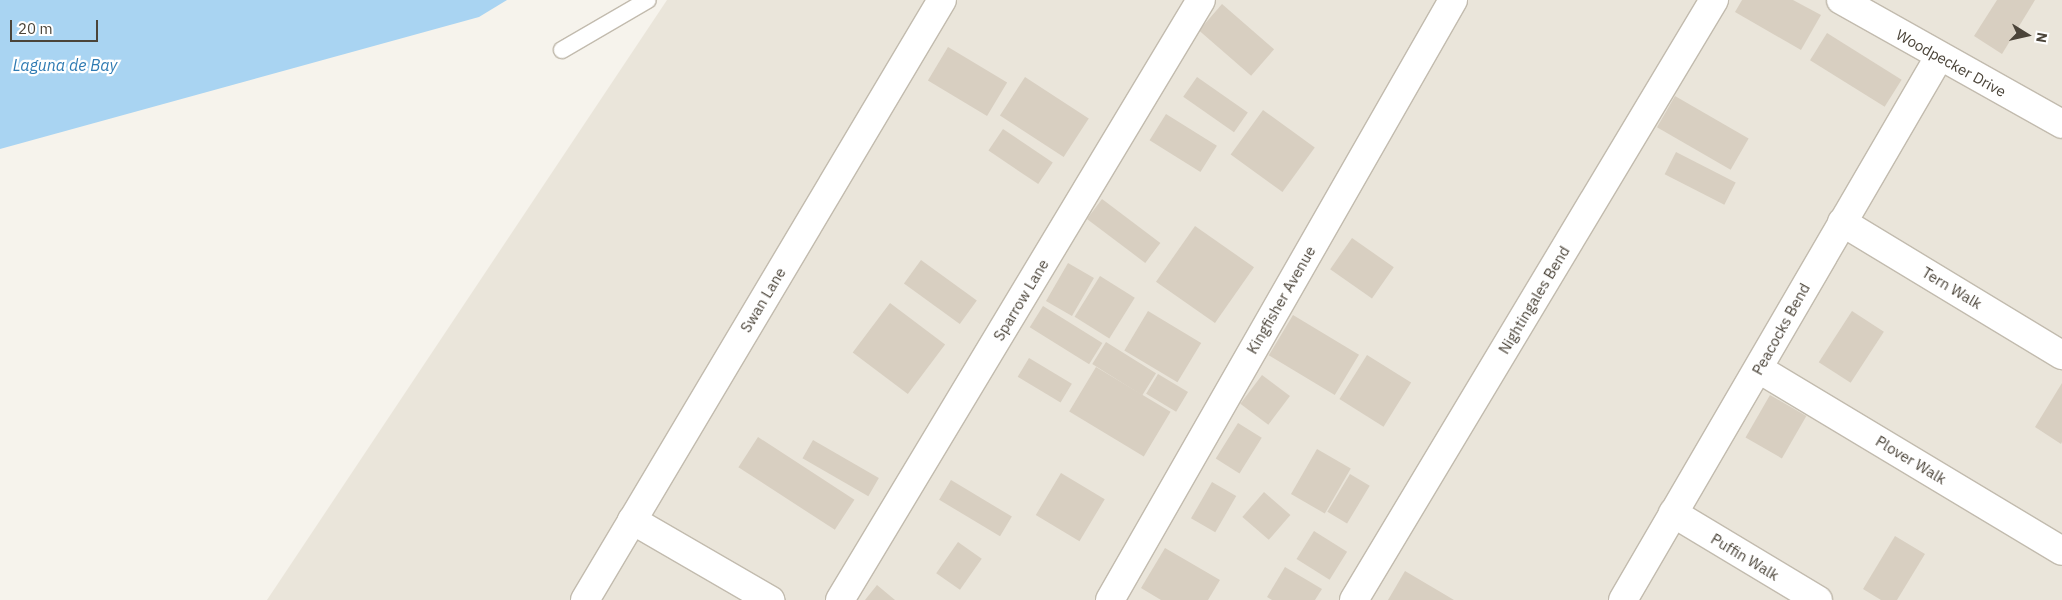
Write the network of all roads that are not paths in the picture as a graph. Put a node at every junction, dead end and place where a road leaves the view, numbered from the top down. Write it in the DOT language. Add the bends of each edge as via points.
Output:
graph roads {
  1 [pos="648,0"];
  2 [pos="942,0"];
  3 [pos="1201,0"];
  4 [pos="1453,0"];
  5 [pos="1714,0"];
  6 [pos="1841,0"];
  7 [pos="562,50"];
  8 [pos="1939,57"];
  9 [pos="2062,124"];
  10 [pos="1842,222"];
  11 [pos="2062,355"];
  12 [pos="1759,369"];
  13 [pos="1673,513"];
  14 [pos="632,520"];
  15 [pos="2062,551"];
  16 [pos="585,600"];
  17 [pos="770,600"];
  18 [pos="840,600"];
  19 [pos="1110,600"];
  20 [pos="1354,600"];
  21 [pos="1623,600"];
  22 [pos="1818,600"];
  1 -- 7 [label="lane"];
  2 -- 14 [label="street, Swan Lane"];
  3 -- 18 [label="street, Sparrow Lane"];
  4 -- 19 [label="street, Kingfisher Avenue"];
  5 -- 20 [label="street, Nightingales Bend"];
  6 -- 8 [label="street, Woodpecker Drive"];
  8 -- 9 [label="street, Woodpecker Drive"];
  8 -- 10 [label="street, Peacocks Bend"];
  10 -- 11 [label="street, Tern Walk"];
  10 -- 12 [label="street, Peacocks Bend"];
  12 -- 13 [label="street, Peacocks Bend"];
  12 -- 15 [label="street, Plover Walk"];
  13 -- 21 [label="street, Peacocks Bend"];
  13 -- 22 [label="street, Puffin Walk"];
  14 -- 16 [label="street, Swan Lane"];
  14 -- 17 [label="street"];
}
